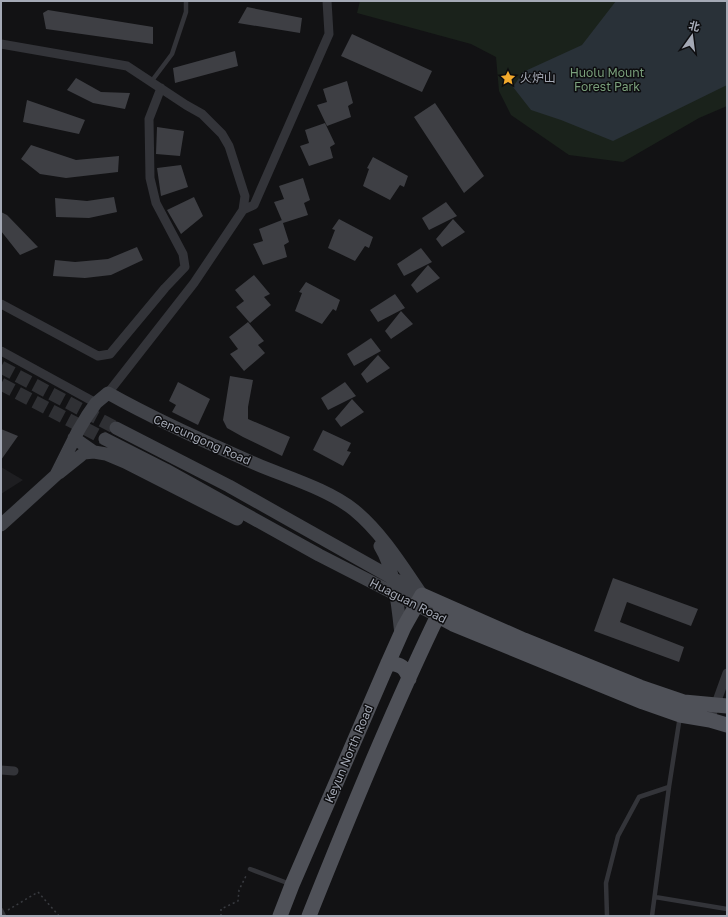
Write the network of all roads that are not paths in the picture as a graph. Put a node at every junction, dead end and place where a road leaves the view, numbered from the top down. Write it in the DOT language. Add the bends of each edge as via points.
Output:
graph roads {
  1 [pos="186,1"];
  2 [pos="327,1"];
  3 [pos="1,44"];
  4 [pos="151,82"];
  5 [pos="161,88"];
  6 [pos="243,210"];
  7 [pos="1,304"];
  8 [pos="1,351"];
  9 [pos="108,394"];
  10 [pos="96,402"];
  11 [pos="116,428"];
  12 [pos="74,438"];
  13 [pos="105,440"];
  14 [pos="94,452"];
  15 [pos="56,475"];
  16 [pos="341,501"];
  17 [pos="1,525"];
  18 [pos="329,560"];
  19 [pos="392,578"];
  20 [pos="397,595"];
  21 [pos="419,600"];
  22 [pos="441,611"];
  23 [pos="401,635"];
  24 [pos="388,663"];
  25 [pos="727,673"];
  26 [pos="409,679"];
  27 [pos="721,705"];
  28 [pos="680,715"];
  29 [pos="710,720"];
  30 [pos="727,725"];
  31 [pos="1,770"];
  32 [pos="14,771"];
  33 [pos="669,787"];
  34 [pos="250,869"];
  35 [pos="292,885"];
  36 [pos="654,897"];
  37 [pos="727,909"];
  38 [pos="280,916"];
  39 [pos="309,916"];
  40 [pos="607,916"];
  41 [pos="652,916"];
  1 -- 4 [label="lane" via="186,12 172,54"];
  2 -- 6 [label="street" via="329,34 254,205"];
  3 -- 4 [label="street" via="127,66"];
  4 -- 5 [label="street"];
  5 -- 6 [label="street" via="202,114 222,134 229,146 245,196"];
  5 -- 7 [label="street" via="149,119 150,178 156,203 183,254 185,267 110,354 98,356"];
  6 -- 9 [label="street" via="194,283"];
  8 -- 10 [label="street"];
  9 -- 10 [label="street"];
  9 -- 16 [label="street, Cencungong Road" via="154,419"];
  10 -- 12 [label="street"];
  11 -- 19 [label="street, Huaguan Road" via="229,486"];
  12 -- 14 [label="street"];
  12 -- 15 [label="street"];
  13 -- 18 [label="street, Huaguan Road" via="166,470"];
  14 -- 15 [label="street" via="84,453"];
  14 -- 18 [label="street" via="125,462 251,526"];
  15 -- 17 [label="street"];
  16 -- 19 [label="street" via="375,538 385,554"];
  16 -- 21 [label="street, Cencungong Road" via="373,527"];
  18 -- 20 [label="street, Huaguan Road"];
  19 -- 20 [label="street"];
  19 -- 21 [label="street, Huaguan Road"];
  20 -- 21 [label="street, Huaguan Road"];
  20 -- 23 [label="street"];
  21 -- 22 [label="main road, Huaguan Road"];
  21 -- 23 [label="main road, Keyun North Road"];
  22 -- 26 [label="main road, Keyun North Road"];
  22 -- 27 [label="main road, Huaguan Road" via="684,702"];
  22 -- 28 [label="main road, Huaguan Road" via="453,624 607,688"];
  23 -- 24 [label="main road, Keyun North Road"];
  24 -- 26 [label="main road" via="401,665 408,673"];
  24 -- 35 [label="main road, Keyun North Road"];
  25 -- 27 [label="street"];
  26 -- 39 [label="main road, Keyun North Road"];
  27 -- 29 [label="street"];
  28 -- 29 [label="main road, Huaguan Road"];
  28 -- 33 [label="lane"];
  29 -- 30 [label="main road, Huaguan Road"];
  31 -- 32 [label="street"];
  33 -- 36 [label="lane"];
  33 -- 40 [label="lane" via="639,797 618,836 606,882"];
  34 -- 35 [label="lane"];
  35 -- 38 [label="main road, Keyun North Road"];
  36 -- 37 [label="lane"];
  36 -- 41 [label="lane"];
}
